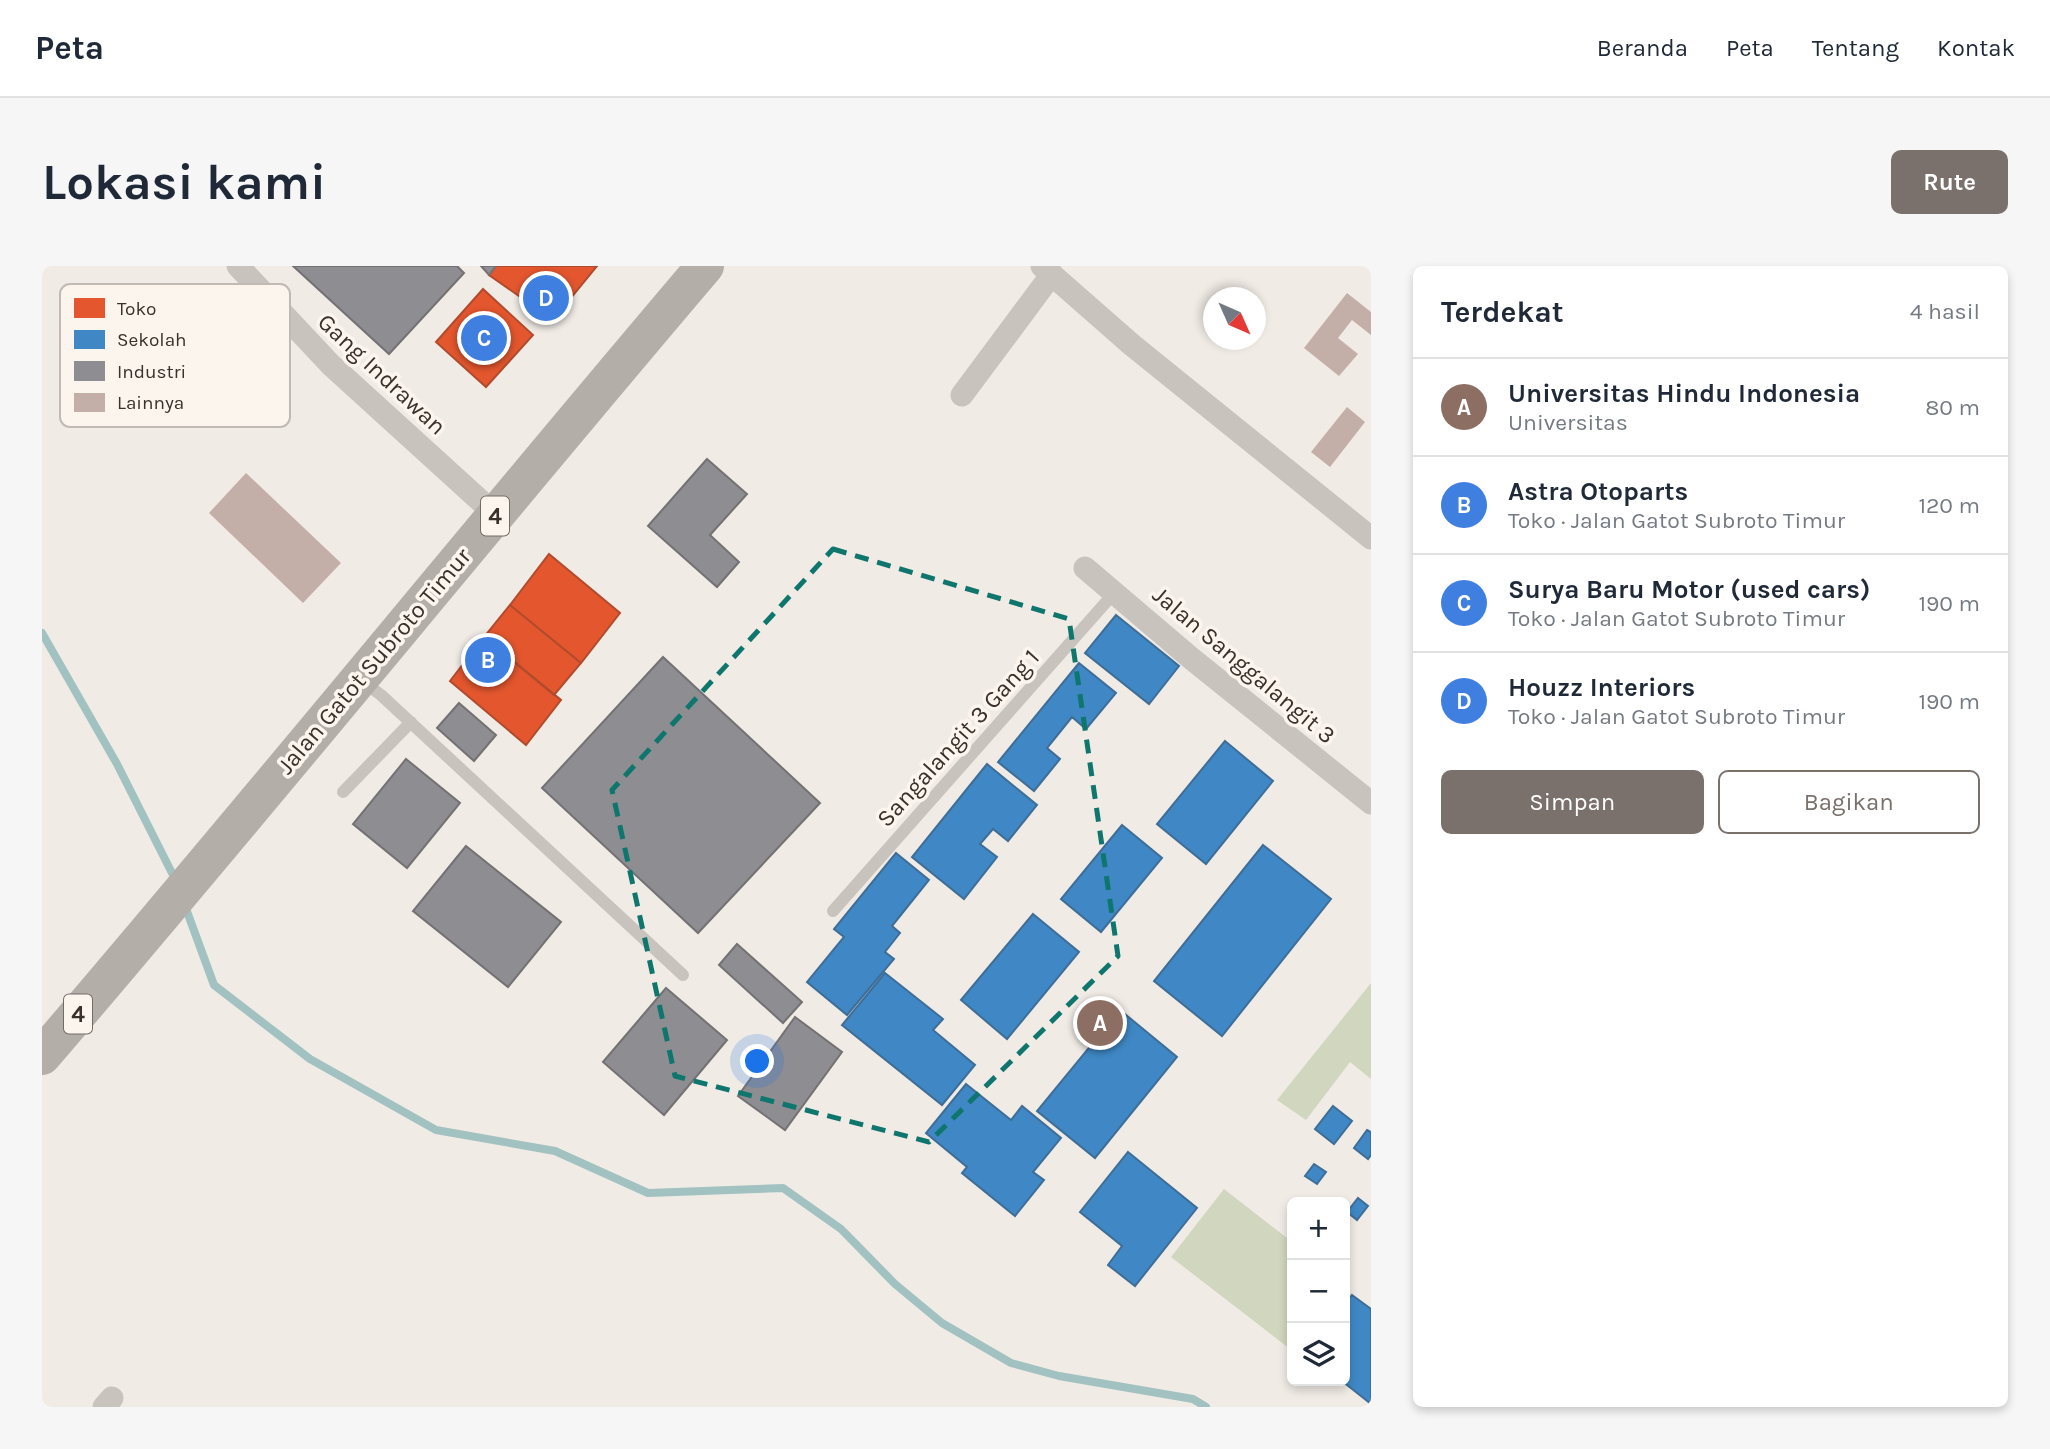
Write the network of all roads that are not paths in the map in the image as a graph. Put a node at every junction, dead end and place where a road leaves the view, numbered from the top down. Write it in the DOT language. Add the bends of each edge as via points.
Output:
graph roads {
  1 [pos="238,266"];
  2 [pos="703,267"];
  3 [pos="1047,270"];
  4 [pos="255,284"];
  5 [pos="290,321"];
  6 [pos="962,395"];
  7 [pos="496,515"];
  8 [pos="1371,538"];
  9 [pos="1086,568"];
  10 [pos="1115,592"];
  11 [pos="358,678"];
  12 [pos="411,722"];
  13 [pos="343,792"];
  14 [pos="1370,803"];
  15 [pos="833,911"];
  16 [pos="684,975"];
  17 [pos="42,1056"];
  1 -- 4 [label="street, Gang Indrawan"];
  2 -- 7 [label="highway, Jalan Gatot Subroto Timur / 4"];
  3 -- 6 [label="street"];
  3 -- 8 [label="street" via="1132,345"];
  5 -- 7 [label="street, Gang Indrawan" via="331,365"];
  7 -- 11 [label="highway, Jalan Gatot Subroto Timur / 4"];
  9 -- 10 [label="street, Jalan Sanggalangit 3"];
  10 -- 14 [label="street, Jalan Sanggalangit 3"];
  10 -- 15 [label="lane, Sangalangit 3 Gang 1"];
  11 -- 12 [label="lane"];
  11 -- 17 [label="highway, Jalan Gatot Subroto Timur / 4"];
  12 -- 13 [label="lane"];
  12 -- 16 [label="lane"];
}
